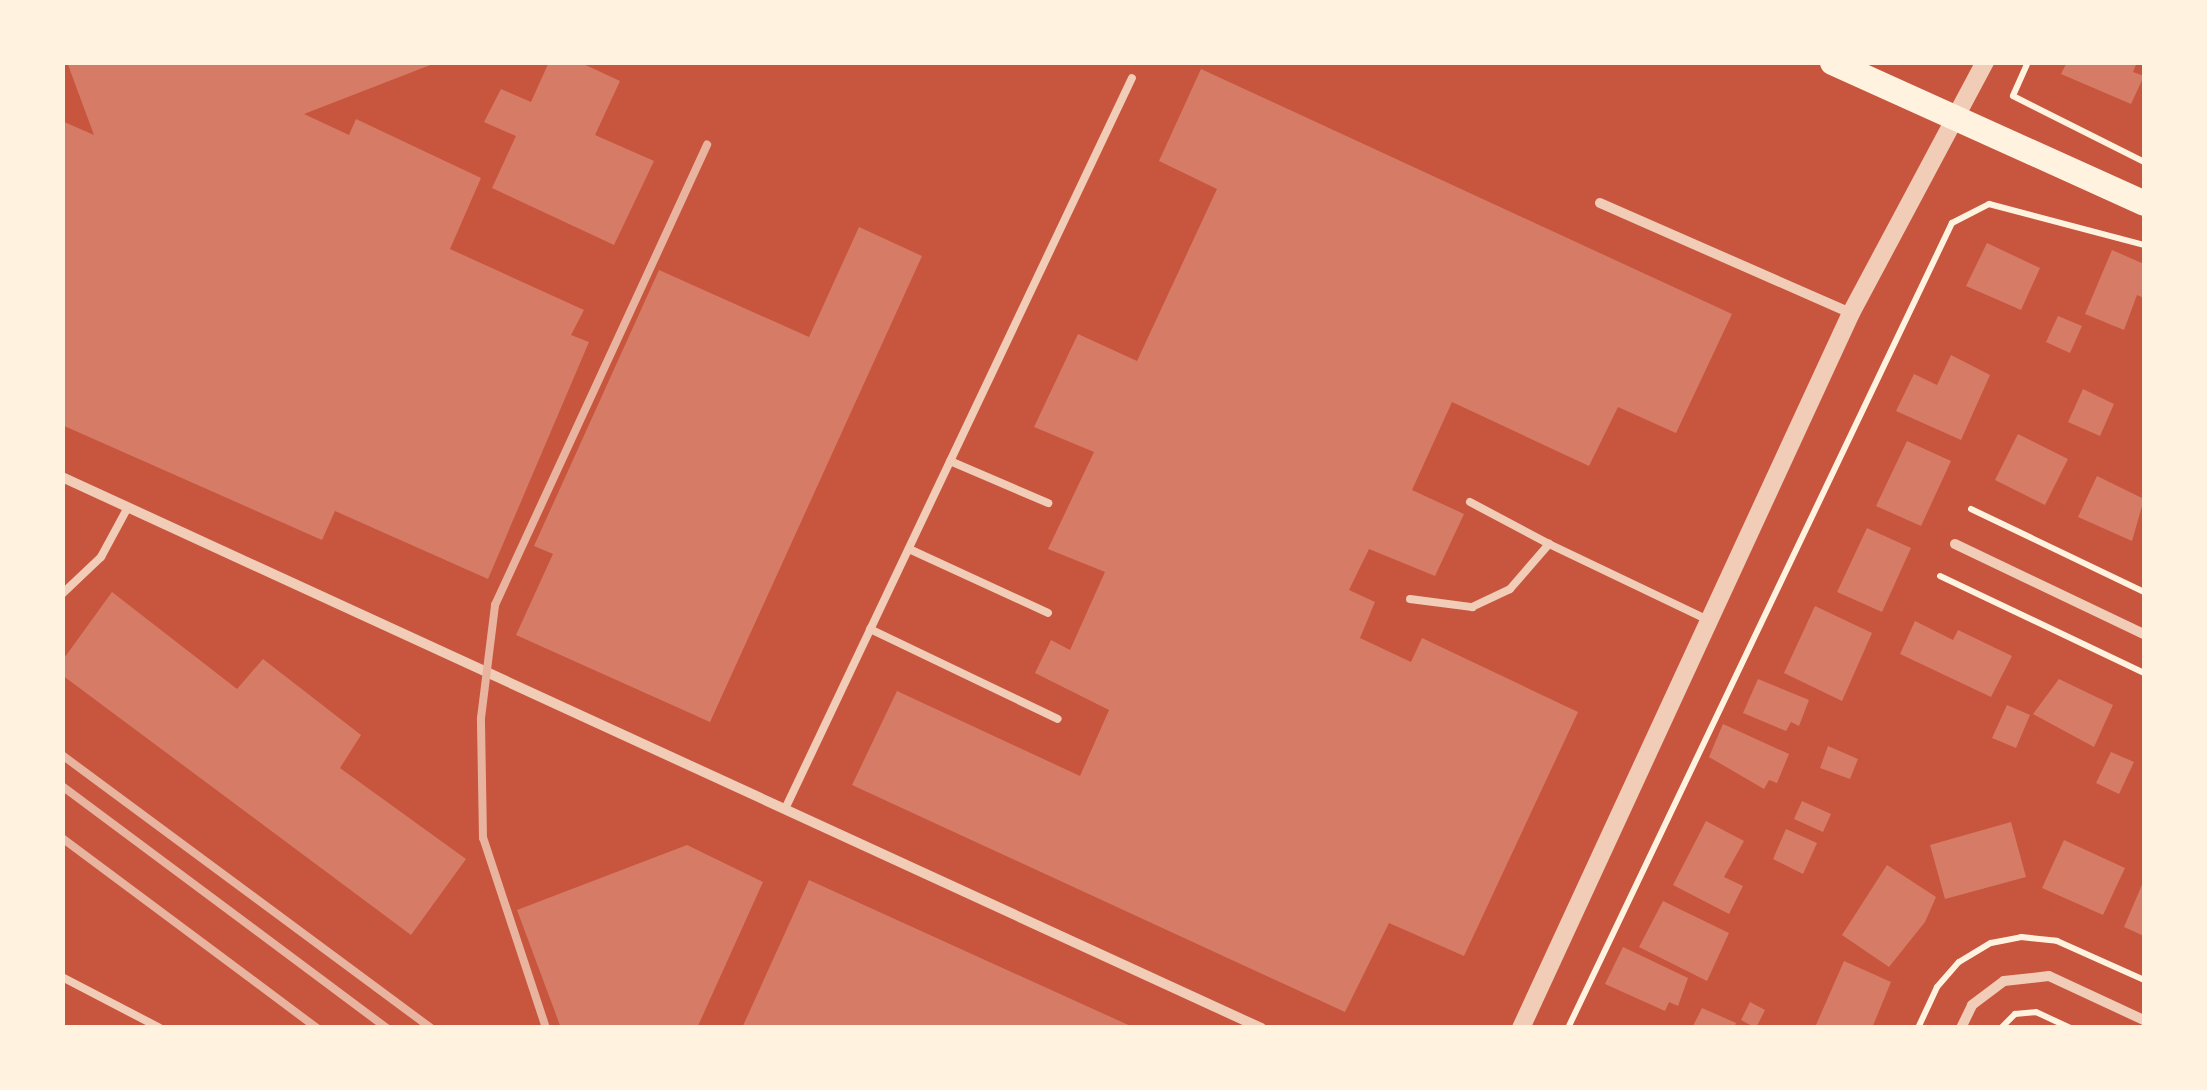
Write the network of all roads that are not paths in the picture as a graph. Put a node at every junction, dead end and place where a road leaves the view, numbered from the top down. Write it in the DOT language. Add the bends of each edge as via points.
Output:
graph roads {
  1 [pos="1832,62"];
  2 [pos="1985,62"];
  3 [pos="1132,78"];
  4 [pos="1956,122"];
  5 [pos="2144,202"];
  6 [pos="1600,203"];
  7 [pos="1851,314"];
  8 [pos="950,462"];
  9 [pos="62,478"];
  10 [pos="1470,502"];
  11 [pos="1048,504"];
  12 [pos="128,508"];
  13 [pos="1549,544"];
  14 [pos="1955,544"];
  15 [pos="908,549"];
  16 [pos="62,594"];
  17 [pos="1410,599"];
  18 [pos="1048,613"];
  19 [pos="1708,620"];
  20 [pos="870,629"];
  21 [pos="2144,634"];
  22 [pos="1058,719"];
  23 [pos="784,809"];
  24 [pos="62,977"];
  25 [pos="2144,1020"];
  26 [pos="160,1028"];
  27 [pos="1261,1028"];
  28 [pos="1520,1028"];
  29 [pos="1962,1028"];
  1 -- 4 [label="main road"];
  2 -- 4 [label="street"];
  3 -- 8 [label="lane"];
  4 -- 5 [label="main road"];
  4 -- 7 [label="street"];
  6 -- 7 [label="street"];
  7 -- 19 [label="street"];
  8 -- 11 [label="lane"];
  8 -- 15 [label="lane"];
  9 -- 12 [label="street"];
  10 -- 13 [label="lane"];
  12 -- 16 [label="lane" via="101,556"];
  12 -- 23 [label="street"];
  13 -- 17 [label="lane" via="1510,590 1472,607"];
  13 -- 19 [label="lane"];
  14 -- 21 [label="street"];
  15 -- 18 [label="lane"];
  15 -- 20 [label="lane"];
  19 -- 28 [label="street"];
  20 -- 22 [label="lane"];
  20 -- 23 [label="lane"];
  23 -- 27 [label="street"];
  24 -- 26 [label="lane"];
  25 -- 29 [label="street" via="2049,976 2004,981 1972,1005"];
}
